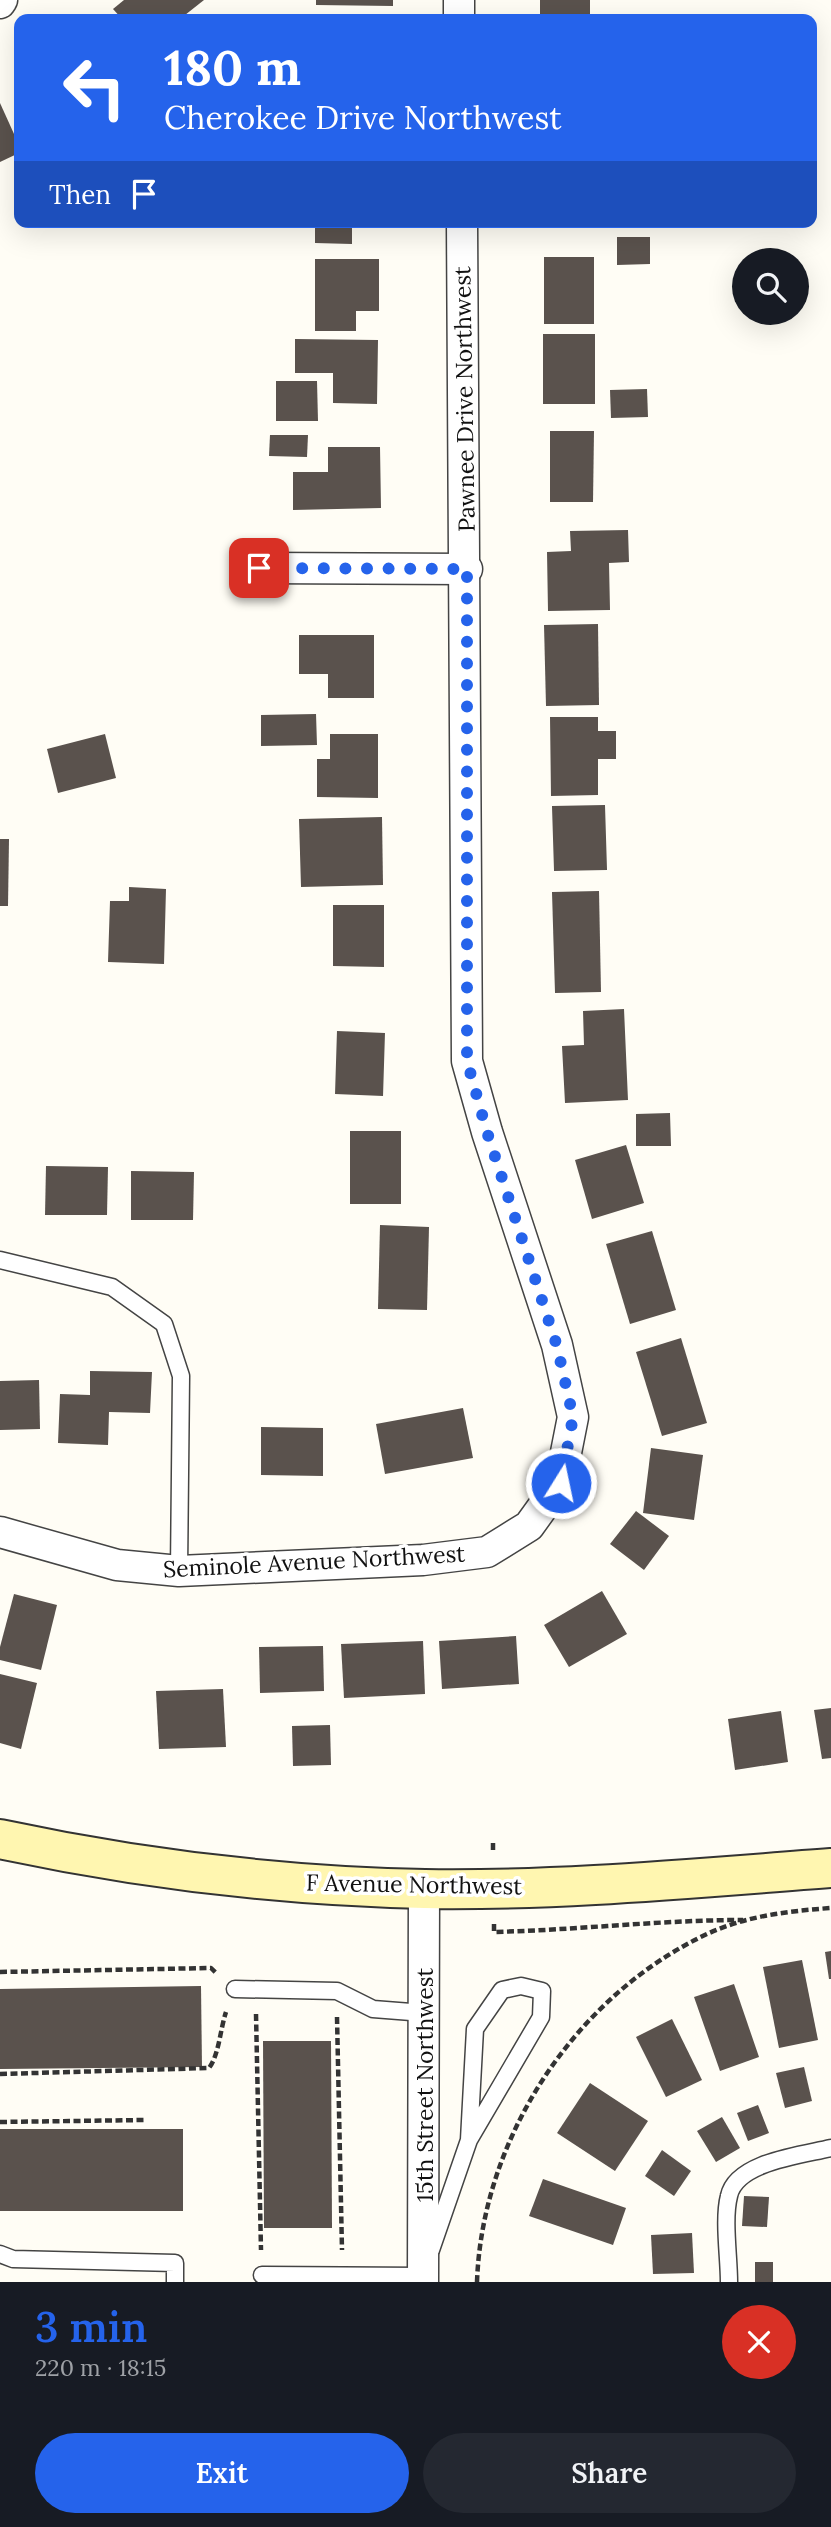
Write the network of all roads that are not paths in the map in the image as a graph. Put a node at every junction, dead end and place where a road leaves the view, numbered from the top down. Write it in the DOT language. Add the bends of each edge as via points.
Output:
graph roads {
  1 [pos="462,228"];
  2 [pos="259,568"];
  3 [pos="467,569"];
  4 [pos="0,1260"];
  5 [pos="561,1483"];
  6 [pos="0,1532"];
  7 [pos="180,1571"];
  8 [pos="0,1839"];
  9 [pos="831,1868"];
  10 [pos="424,1889"];
  11 [pos="234,1989"];
  12 [pos="424,2013"];
  13 [pos="469,2140"];
  14 [pos="831,2148"];
  15 [pos="0,2254"];
  16 [pos="262,2275"];
  17 [pos="423,2279"];
  18 [pos="175,2282"];
  19 [pos="729,2282"];
  1 -- 3 [label="street, Pawnee Drive Northwest"];
  2 -- 3 [label="street"];
  3 -- 5 [label="street, Pawnee Drive Northwest" via="467,1061 557,1346 573,1417"];
  4 -- 7 [label="lane" via="112,1287 164,1324 181,1376"];
  5 -- 7 [label="street, Seminole Avenue Northwest" via="529,1526 487,1552 423,1560"];
  6 -- 7 [label="street, Seminole Avenue Northwest" via="117,1565"];
  8 -- 10 [label="main road, F Avenue Northwest" via="221,1877"];
  9 -- 10 [label="main road, F Avenue Northwest" via="595,1885"];
  10 -- 12 [label="street, 15th Street Northwest"];
  11 -- 12 [label="lane" via="337,1991 373,2009"];
  12 -- 17 [label="street, 15th Street Northwest"];
  13 -- 13 [label="lane" via="541,2017 542,1991 521,1986 502,1990 475,2029"];
  13 -- 17 [label="lane"];
  14 -- 19 [label="lane" via="758,2166 740,2176 729,2195"];
  15 -- 18 [label="lane" via="13,2259 175,2263"];
  16 -- 17 [label="lane"];
}
